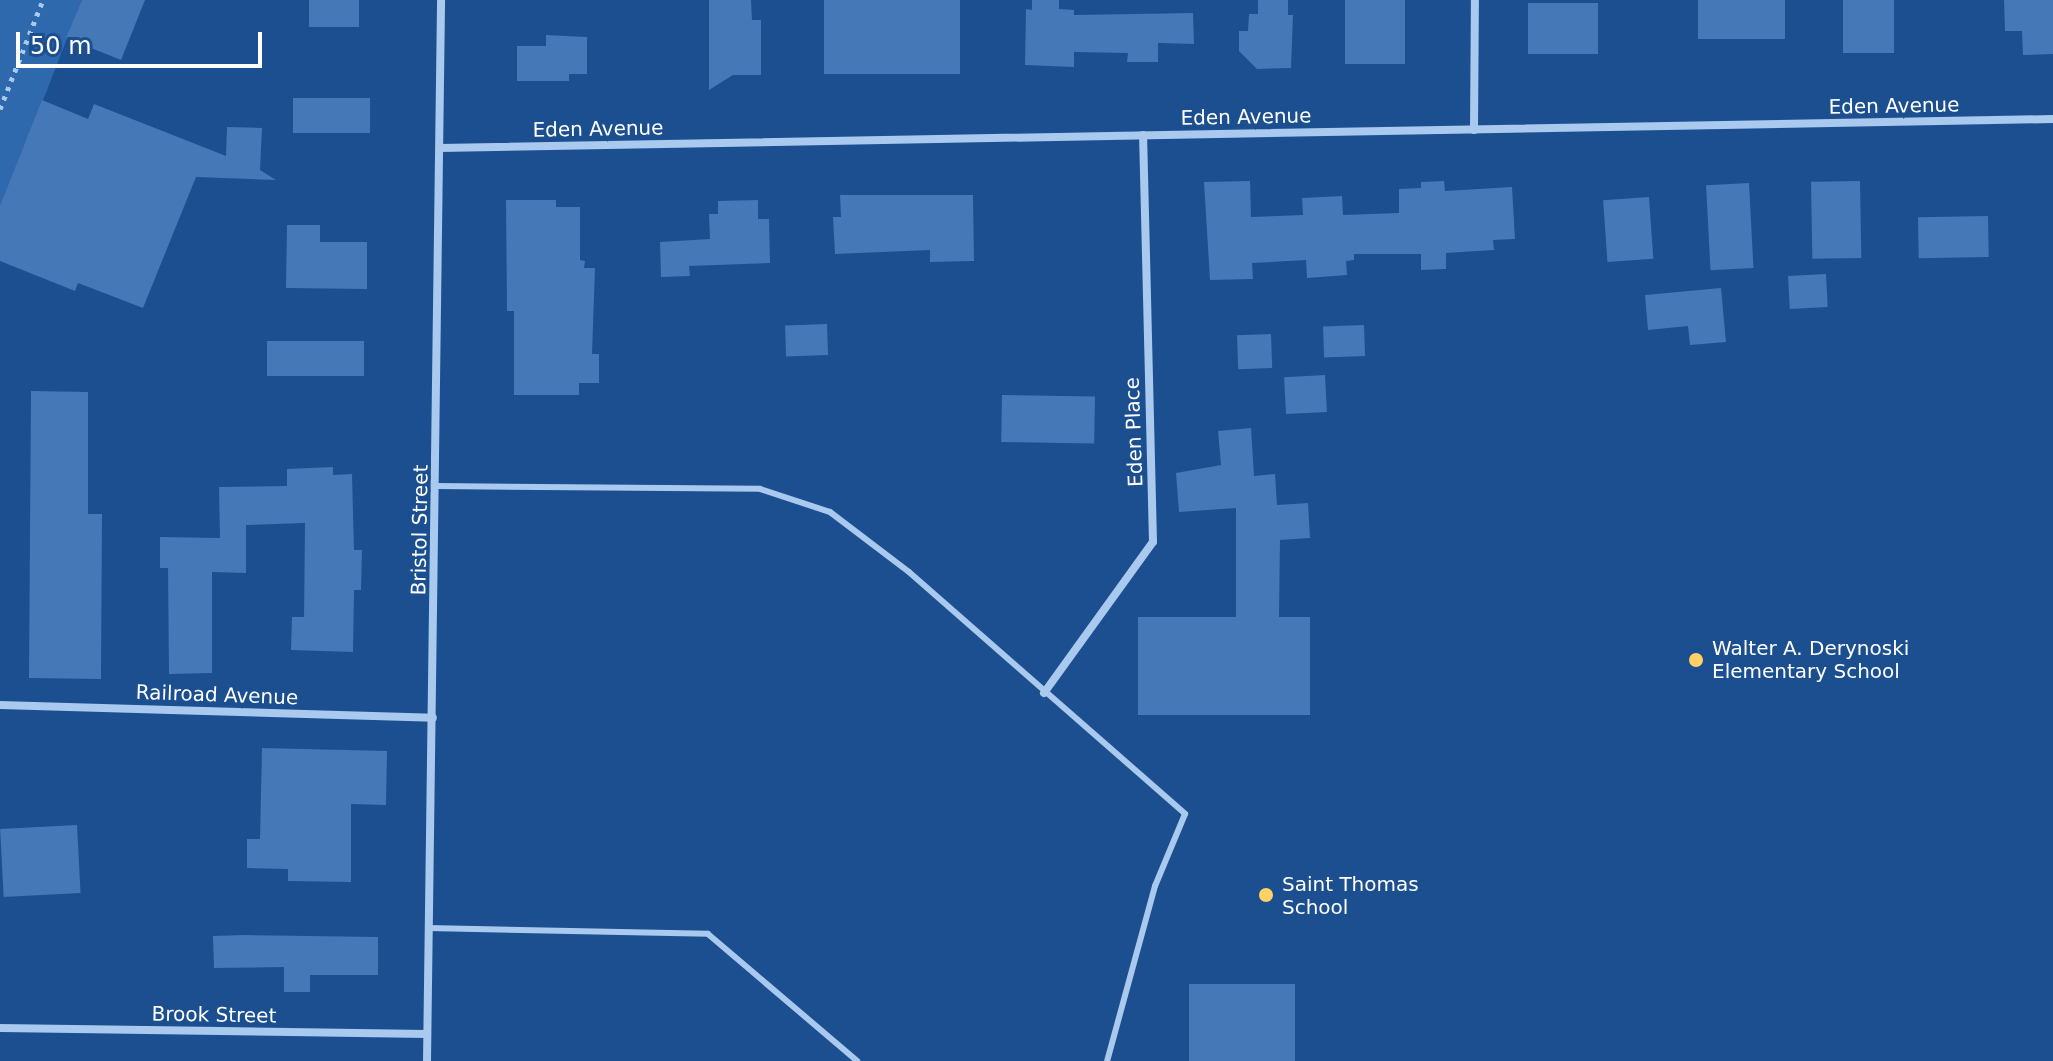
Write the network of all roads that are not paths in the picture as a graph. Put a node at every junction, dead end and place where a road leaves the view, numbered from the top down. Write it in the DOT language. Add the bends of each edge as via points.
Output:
graph roads {
  1 [pos="441,0"];
  2 [pos="1475,0"];
  3 [pos="2053,119"];
  4 [pos="1474,130"];
  5 [pos="1143,135"];
  6 [pos="440,148"];
  7 [pos="436,486"];
  8 [pos="1044,693"];
  9 [pos="0,705"];
  10 [pos="433,718"];
  11 [pos="428,928"];
  12 [pos="0,1028"];
  13 [pos="427,1034"];
  14 [pos="427,1061"];
  15 [pos="857,1061"];
  16 [pos="1107,1061"];
  1 -- 6 [label="street, Bristol Street"];
  2 -- 4 [label="street"];
  3 -- 4 [label="street, Eden Avenue"];
  4 -- 5 [label="street, Eden Avenue"];
  5 -- 6 [label="street, Eden Avenue"];
  5 -- 8 [label="street, Eden Place" via="1153,542"];
  6 -- 7 [label="street, Bristol Street"];
  7 -- 8 [label="lane" via="760,489 830,512 909,572"];
  7 -- 10 [label="street, Bristol Street"];
  8 -- 16 [label="lane" via="1185,814 1155,886"];
  9 -- 10 [label="street, Railroad Avenue"];
  10 -- 11 [label="street, Bristol Street"];
  11 -- 13 [label="street, Bristol Street"];
  11 -- 15 [label="lane" via="708,934"];
  12 -- 13 [label="street, Brook Street"];
  13 -- 14 [label="street, Bristol Street"];
}
